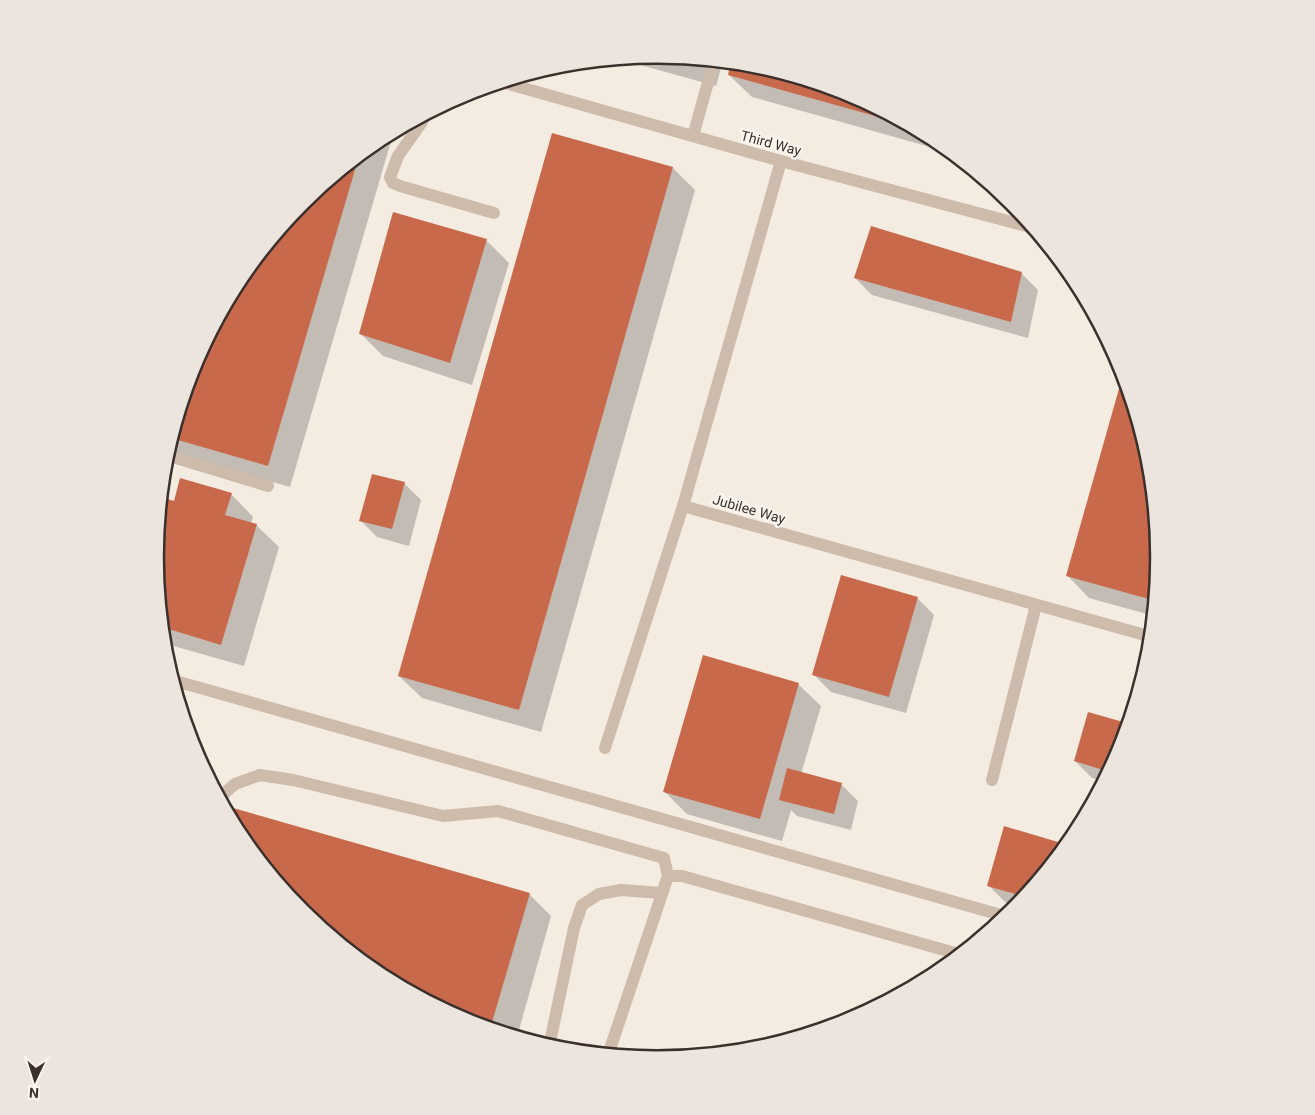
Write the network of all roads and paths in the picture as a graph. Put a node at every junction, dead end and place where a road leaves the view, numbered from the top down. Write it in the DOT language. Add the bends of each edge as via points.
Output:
graph roads {
  1 [pos="712,67"];
  2 [pos="518,84"];
  3 [pos="420,125"];
  4 [pos="693,136"];
  5 [pos="781,161"];
  6 [pos="494,213"];
  7 [pos="1023,225"];
  8 [pos="174,457"];
  9 [pos="268,486"];
  10 [pos="683,506"];
  11 [pos="1036,605"];
  12 [pos="1145,636"];
  13 [pos="180,682"];
  14 [pos="606,748"];
  15 [pos="992,780"];
  16 [pos="224,793"];
  17 [pos="668,876"];
  18 [pos="661,893"];
  19 [pos="999,914"];
  20 [pos="953,953"];
  21 [pos="551,1039"];
  22 [pos="610,1049"];
  1 -- 4 [label="street"];
  2 -- 4 [label="street, Third Way"];
  3 -- 6 [label="street" via="398,156 390,177 393,183"];
  4 -- 5 [label="street, Third Way"];
  5 -- 7 [label="street, Third Way"];
  5 -- 10 [label="street"];
  8 -- 9 [label="street"];
  10 -- 11 [label="street, Jubilee Way"];
  10 -- 14 [label="street"];
  11 -- 12 [label="street, Jubilee Way"];
  11 -- 15 [label="street"];
  13 -- 19 [label="street"];
  16 -- 17 [label="street" via="235,784 260,775 443,816 498,811 664,858"];
  17 -- 18 [label="street"];
  17 -- 20 [label="street" via="682,876"];
  18 -- 21 [label="street" via="606,892 582,905 574,928"];
  18 -- 22 [label="street"];
}
